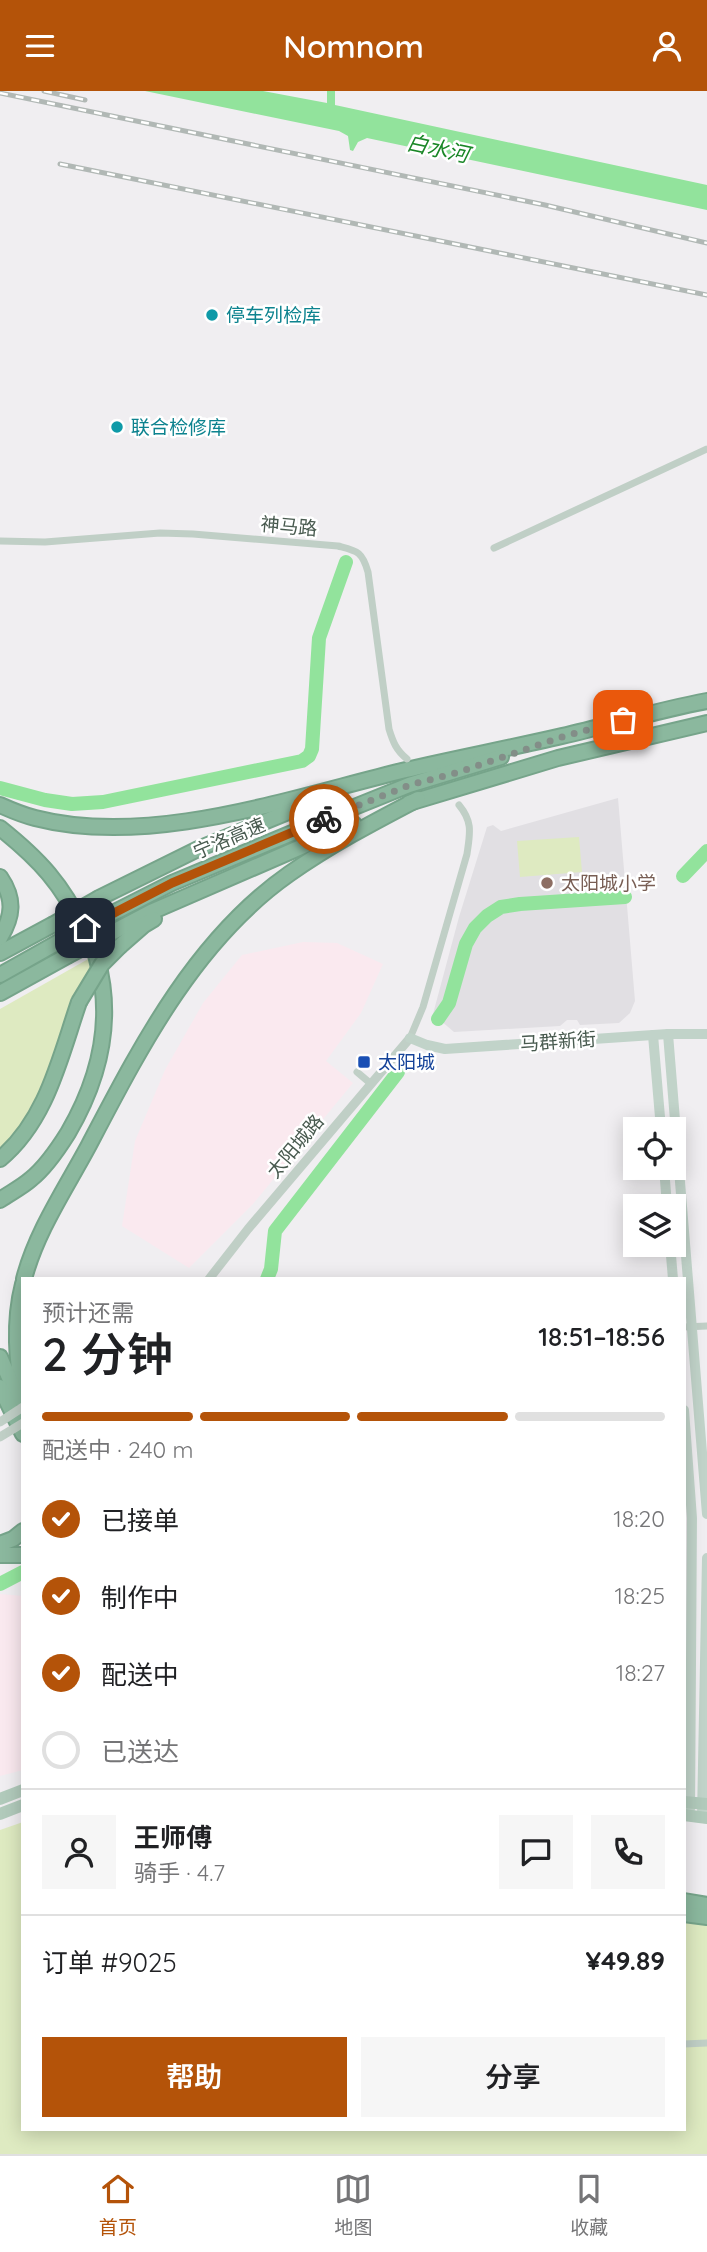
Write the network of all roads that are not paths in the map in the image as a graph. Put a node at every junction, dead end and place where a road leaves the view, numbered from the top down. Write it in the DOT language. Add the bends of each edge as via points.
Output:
graph roads {
  1 [pos="707,449"];
  2 [pos="0,541"];
  3 [pos="494,548"];
  4 [pos="707,701"];
  5 [pos="707,723"];
  6 [pos="565,736"];
  7 [pos="406,764"];
  8 [pos="418,799"];
  9 [pos="459,805"];
  10 [pos="0,806"];
  11 [pos="0,828"];
  12 [pos="0,877"];
  13 [pos="218,882"];
  14 [pos="0,938"];
  15 [pos="0,953"];
  16 [pos="0,975"];
  17 [pos="0,993"];
  18 [pos="668,1034"];
  19 [pos="707,1034"];
  20 [pos="653,1035"];
  21 [pos="410,1038"];
  22 [pos="357,1072"];
  23 [pos="370,1083"];
  24 [pos="660,1117"];
  25 [pos="0,1159"];
  26 [pos="0,1200"];
  27 [pos="671,1257"];
  28 [pos="25,1277"];
  29 [pos="211,1277"];
  30 [pos="673,1277"];
  31 [pos="685,1277"];
  32 [pos="21,1295"];
  33 [pos="686,1298"];
  34 [pos="707,1326"];
  35 [pos="688,1327"];
  36 [pos="0,1357"];
  37 [pos="0,1387"];
  38 [pos="21,1387"];
  39 [pos="0,1403"];
  40 [pos="17,1416"];
  41 [pos="0,1437"];
  42 [pos="686,1437"];
  43 [pos="707,1514"];
  44 [pos="21,1533"];
  45 [pos="0,1544"];
  46 [pos="0,1555"];
  47 [pos="21,1555"];
  48 [pos="707,1558"];
  49 [pos="21,1791"];
  50 [pos="0,1799"];
  51 [pos="21,1806"];
  52 [pos="696,1810"];
  53 [pos="0,1814"];
  54 [pos="686,1901"];
  55 [pos="707,1905"];
  56 [pos="686,1914"];
  57 [pos="707,1917"];
  58 [pos="707,2043"];
  59 [pos="686,2044"];
  1 -- 3 [label="street"];
  2 -- 7 [label="street, 神马路" via="160,533 356,551 365,558 368,572 389,729"];
  4 -- 6 [label="highway"];
  5 -- 8 [label="highway" via="558,758"];
  6 -- 7 [label="highway"];
  6 -- 16 [label="highway, 宁洛高速, bridge" via="410,785 172,883"];
  7 -- 10 [label="highway" via="246,810 165,824 68,825"];
  7 -- 15 [label="highway, bridge" via="158,868"];
  8 -- 13 [label="highway"];
  8 -- 28 [label="highway" via="289,874 210,948 135,1059 52,1213"];
  9 -- 21 [label="street" via="471,832 467,854"];
  11 -- 26 [label="highway" via="41,863 70,901 97,958 104,1026 87,1099 59,1148 33,1178"];
  12 -- 14 [label="highway" via="12,911"];
  13 -- 17 [label="highway, 宁洛高速, bridge" via="151,912"];
  13 -- 25 [label="highway, bridge" via="144,925 102,964 79,1002 47,1094 24,1134"];
  18 -- 19 [label="main road, 马群新街"];
  18 -- 20 [label="main road, 马群新街"];
  18 -- 31 [label="main road"];
  20 -- 21 [label="main road, 马群新街" via="445,1049"];
  20 -- 24 [label="main road"];
  21 -- 23 [label="street, 太阳城路"];
  22 -- 23 [label="street"];
  23 -- 29 [label="street, 太阳城路"];
  27 -- 30 [label="main road"];
  32 -- 38 [label="highway" via="16,1327"];
  33 -- 35 [label="main road"];
  34 -- 35 [label="street"];
  35 -- 43 [label="main road"];
  36 -- 40 [label="highway"];
  37 -- 40 [label="highway"];
  39 -- 40 [label="highway"];
  40 -- 41 [label="street, bridge"];
  42 -- 52 [label="main road" via="692,1518"];
  44 -- 45 [label="highway"];
  46 -- 47 [label="highway"];
  48 -- 52 [label="main road"];
  49 -- 50 [label="main road"];
  51 -- 53 [label="main road"];
  54 -- 55 [label="highway"];
  56 -- 57 [label="highway"];
  58 -- 59 [label="street"];
}
